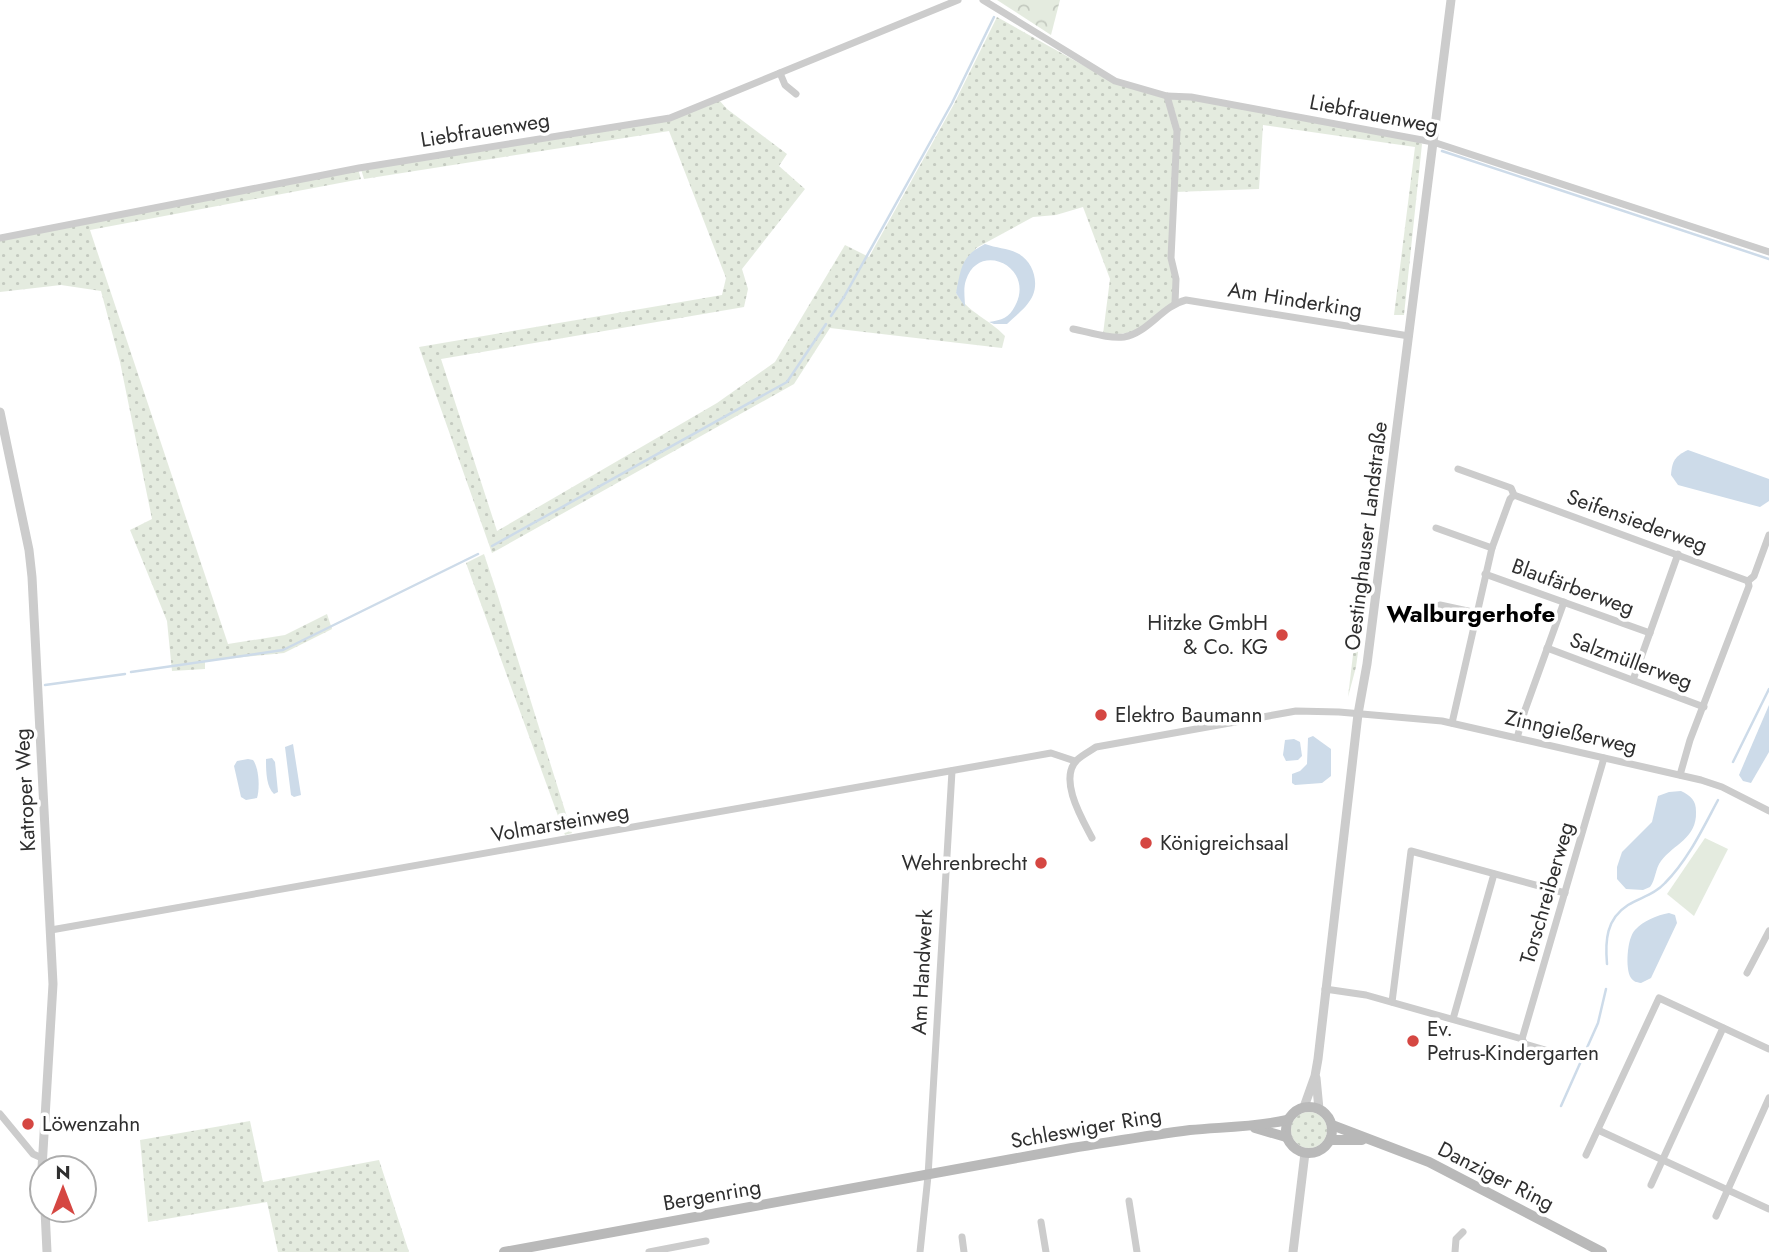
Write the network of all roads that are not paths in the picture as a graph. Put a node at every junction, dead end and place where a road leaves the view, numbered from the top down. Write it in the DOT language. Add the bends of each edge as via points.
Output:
graph roads {
  1 [pos="958,0"];
  2 [pos="983,0"];
  3 [pos="1451,0"];
  4 [pos="780,73"];
  5 [pos="796,94"];
  6 [pos="1167,96"];
  7 [pos="1433,142"];
  8 [pos="0,238"];
  9 [pos="1769,252"];
  10 [pos="1175,303"];
  11 [pos="1073,329"];
  12 [pos="1409,336"];
  13 [pos="0,412"];
  14 [pos="1458,470"];
  15 [pos="1514,495"];
  16 [pos="1436,528"];
  17 [pos="1769,535"];
  18 [pos="1492,548"];
  19 [pos="1678,554"];
  20 [pos="1485,574"];
  21 [pos="1748,582"];
  22 [pos="1564,602"];
  23 [pos="1440,605"];
  24 [pos="1476,613"];
  25 [pos="1650,633"];
  26 [pos="1547,649"];
  27 [pos="1633,680"];
  28 [pos="1704,707"];
  29 [pos="1358,714"];
  30 [pos="1452,723"];
  31 [pos="1517,738"];
  32 [pos="1604,758"];
  33 [pos="1075,761"];
  34 [pos="951,771"];
  35 [pos="1680,775"];
  36 [pos="1769,811"];
  37 [pos="1092,838"];
  38 [pos="1494,874"];
  39 [pos="1565,893"];
  40 [pos="51,930"];
  41 [pos="1769,931"];
  42 [pos="1747,973"];
  43 [pos="1325,989"];
  44 [pos="1392,1002"];
  45 [pos="1453,1019"];
  46 [pos="1723,1028"];
  47 [pos="1522,1039"];
  48 [pos="1769,1049"];
  49 [pos="1559,1054"];
  50 [pos="1315,1076"];
  51 [pos="1769,1098"];
  52 [pos="1304,1107"];
  53 [pos="1319,1109"];
  54 [pos="0,1115"];
  55 [pos="1287,1120"];
  56 [pos="1332,1125"];
  57 [pos="1251,1127"];
  58 [pos="1598,1130"];
  59 [pos="1286,1136"];
  60 [pos="1330,1140"];
  61 [pos="1370,1140"];
  62 [pos="1305,1153"];
  63 [pos="33,1154"];
  64 [pos="43,1154"];
  65 [pos="1586,1155"];
  66 [pos="1662,1159"];
  67 [pos="928,1176"];
  68 [pos="1651,1185"];
  69 [pos="1727,1190"];
  70 [pos="1129,1201"];
  71 [pos="1769,1209"];
  72 [pos="1716,1216"];
  73 [pos="1041,1222"];
  74 [pos="46,1224"];
  75 [pos="1463,1232"];
  76 [pos="962,1237"];
  77 [pos="706,1241"];
  78 [pos="47,1252"];
  79 [pos="504,1252"];
  80 [pos="649,1252"];
  81 [pos="920,1252"];
  82 [pos="964,1252"];
  83 [pos="1046,1252"];
  84 [pos="1137,1252"];
  85 [pos="1293,1252"];
  86 [pos="1455,1252"];
  87 [pos="1602,1252"];
  1 -- 4 [label="street, Liebfrauenweg"];
  2 -- 6 [label="street, Liebfrauenweg" via="1115,81"];
  3 -- 7 [label="street, Oestinghauser Landstraße"];
  4 -- 5 [label="street"];
  4 -- 8 [label="street, Liebfrauenweg" via="670,118 359,168"];
  6 -- 7 [label="street, Liebfrauenweg"];
  6 -- 10 [label="street" via="1177,131 1171,258"];
  7 -- 9 [label="street, Liebfrauenweg"];
  7 -- 12 [label="street, Oestinghauser Landstraße"];
  10 -- 11 [label="street" via="1124,337"];
  10 -- 12 [label="street, Am Hinderking" via="1186,300"];
  12 -- 29 [label="street, Oestinghauser Landstraße"];
  13 -- 40 [label="street, Katroper Weg" via="32,577"];
  14 -- 15 [label="street, Seifensiederweg" via="1511,488"];
  15 -- 18 [label="street"];
  15 -- 19 [label="street, Seifensiederweg"];
  16 -- 18 [label="street"];
  17 -- 21 [label="street"];
  18 -- 20 [label="street"];
  19 -- 21 [label="street, Seifensiederweg"];
  19 -- 25 [label="street"];
  20 -- 22 [label="street, Blaufärberweg"];
  20 -- 24 [label="street"];
  21 -- 28 [label="street"];
  22 -- 25 [label="street, Blaufärberweg"];
  22 -- 26 [label="street"];
  23 -- 24 [label="street"];
  24 -- 30 [label="street"];
  25 -- 27 [label="street"];
  26 -- 27 [label="street, Salzmüllerweg"];
  26 -- 31 [label="street"];
  27 -- 28 [label="street, Salzmüllerweg"];
  28 -- 35 [label="street"];
  29 -- 30 [label="street, Zinngießerweg"];
  29 -- 33 [label="street" via="1296,711 1096,747"];
  29 -- 43 [label="street, Oestinghauser Landstraße"];
  30 -- 31 [label="street, Zinngießerweg"];
  31 -- 32 [label="street, Zinngießerweg"];
  32 -- 35 [label="street, Zinngießerweg"];
  32 -- 39 [label="street, Torschreiberweg"];
  33 -- 34 [label="street, Volmarsteinweg" via="1051,753"];
  33 -- 37 [label="street" via="1070,779 1077,811"];
  34 -- 40 [label="street, Volmarsteinweg"];
  34 -- 67 [label="street, Am Handwerk"];
  35 -- 36 [label="street, Zinngießerweg" via="1722,787"];
  38 -- 39 [label="street"];
  38 -- 44 [label="street" via="1411,851"];
  38 -- 45 [label="street"];
  39 -- 47 [label="street, Torschreiberweg"];
  40 -- 64 [label="street, Katroper Weg"];
  41 -- 42 [label="street"];
  43 -- 44 [label="street"];
  43 -- 50 [label="street, Oestinghauser Landstraße"];
  44 -- 45 [label="street"];
  45 -- 47 [label="street"];
  46 -- 48 [label="street"];
  46 -- 58 [label="street" via="1659,998"];
  46 -- 66 [label="street"];
  47 -- 49 [label="street" via="1525,1044"];
  50 -- 52 [label="street, Oestinghauser Landstraße"];
  50 -- 53 [label="street, Oestinghauser Landstraße"];
  51 -- 69 [label="street"];
  52 -- 53 [label="main road"];
  52 -- 55 [label="main road"];
  53 -- 56 [label="main road"];
  54 -- 63 [label="street"];
  55 -- 57 [label="main road, Schleswiger Ring"];
  55 -- 59 [label="main road"];
  56 -- 60 [label="main road"];
  56 -- 61 [label="main road, Danziger Ring"];
  57 -- 59 [label="main road, Schleswiger Ring"];
  57 -- 67 [label="main road, Schleswiger Ring" via="1160,1133"];
  58 -- 65 [label="street"];
  58 -- 66 [label="street"];
  59 -- 62 [label="main road"];
  60 -- 61 [label="main road, Danziger Ring"];
  60 -- 62 [label="main road" via="1320,1151"];
  61 -- 87 [label="main road, Danziger Ring" via="1429,1163"];
  62 -- 85 [label="street"];
  66 -- 68 [label="street"];
  66 -- 69 [label="street"];
  67 -- 79 [label="main road, Bergenring"];
  67 -- 81 [label="street, Am Handwerk"];
  69 -- 71 [label="street"];
  69 -- 72 [label="street"];
  70 -- 84 [label="street"];
  73 -- 83 [label="street"];
  74 -- 78 [label="street"];
  75 -- 86 [label="street" via="1456,1239"];
  76 -- 82 [label="street"];
  77 -- 80 [label="street"];
}
